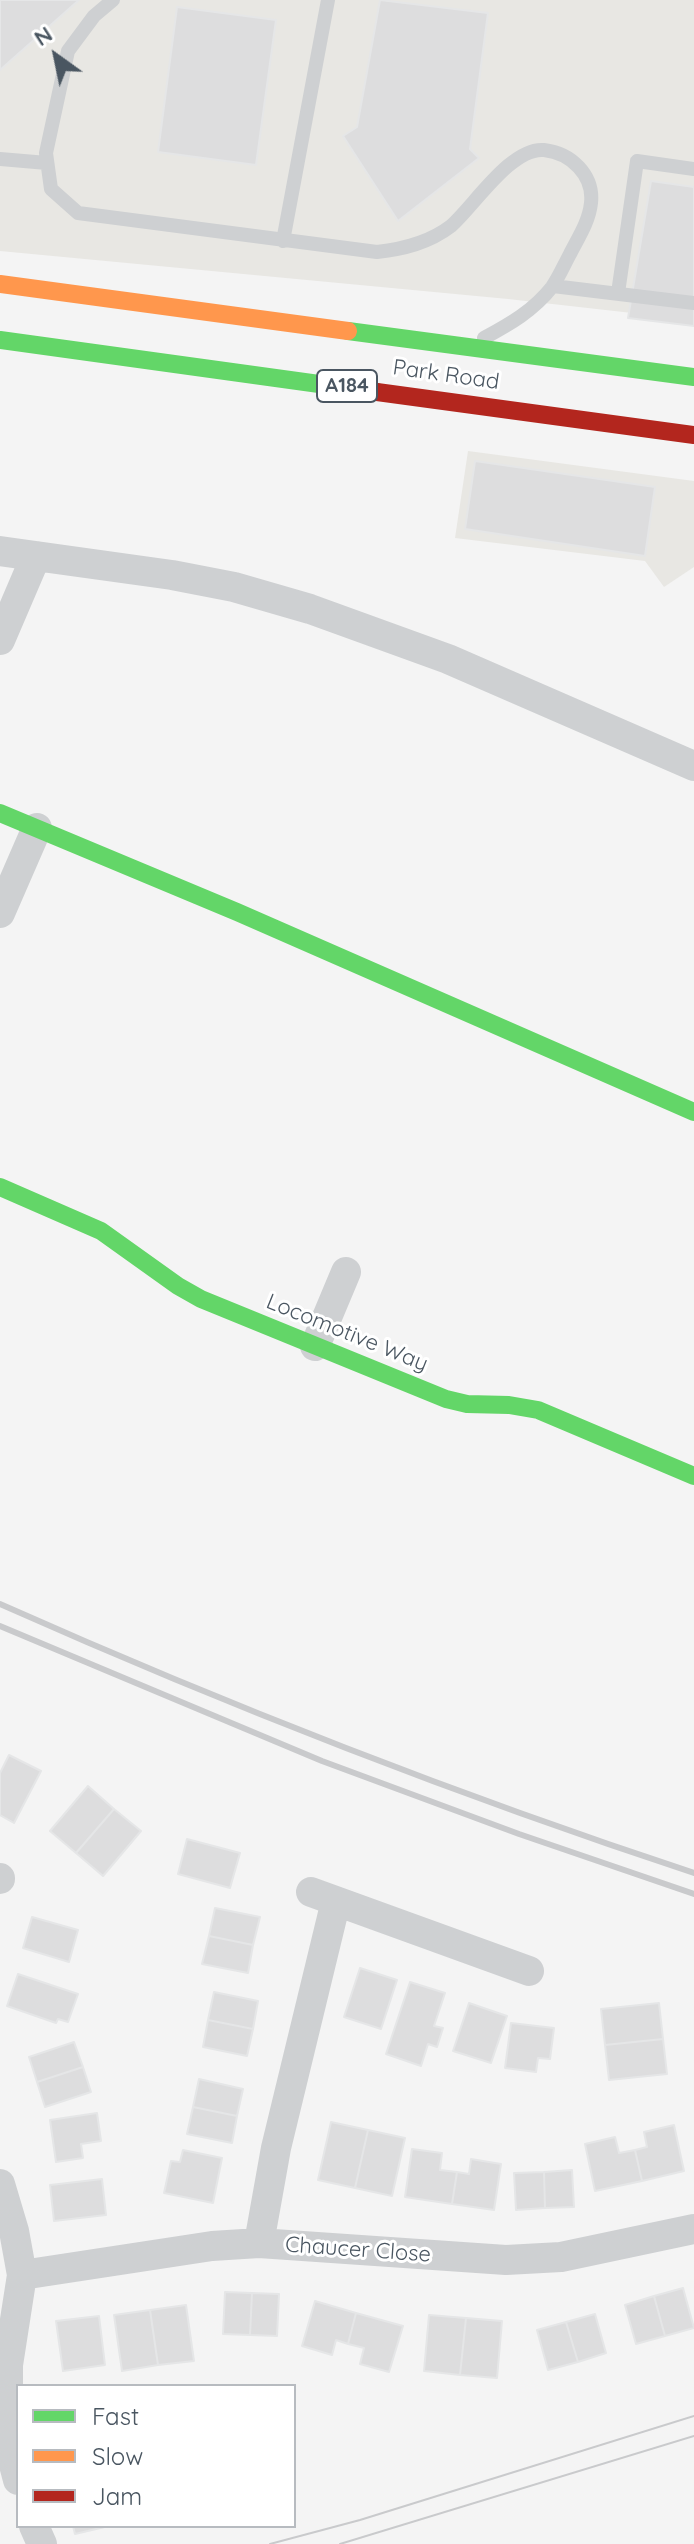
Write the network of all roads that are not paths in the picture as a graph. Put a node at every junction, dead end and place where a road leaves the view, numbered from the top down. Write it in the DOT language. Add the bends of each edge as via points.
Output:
graph roads {
  1 [pos="113,0"];
  2 [pos="328,0"];
  3 [pos="0,159"];
  4 [pos="47,163"];
  5 [pos="694,169"];
  6 [pos="283,241"];
  7 [pos="0,284"];
  8 [pos="553,286"];
  9 [pos="618,293"];
  10 [pos="694,303"];
  11 [pos="0,340"];
  12 [pos="469,346"];
  13 [pos="694,377"];
  14 [pos="694,435"];
  15 [pos="0,551"];
  16 [pos="36,556"];
  17 [pos="0,640"];
  18 [pos="694,766"];
  19 [pos="0,813"];
  20 [pos="37,828"];
  21 [pos="0,913"];
  22 [pos="694,1112"];
  23 [pos="0,1187"];
  24 [pos="346,1272"];
  25 [pos="315,1346"];
  26 [pos="694,1476"];
  27 [pos="529,1971"];
  28 [pos="0,2184"];
  29 [pos="694,2229"];
  30 [pos="259,2243"];
  31 [pos="22,2275"];
  32 [pos="8,2316"];
  33 [pos="16,2465"];
  1 -- 4 [label="lane" via="68,51"];
  2 -- 6 [label="lane"];
  3 -- 4 [label="lane"];
  4 -- 6 [label="lane" via="51,189 78,213"];
  5 -- 9 [label="lane" via="637,161"];
  6 -- 8 [label="lane" via="377,252 403,249 451,226 509,166 542,149 567,156 580,167 591,202 586,224"];
  7 -- 12 [label="main road, Park Road"];
  8 -- 9 [label="lane"];
  8 -- 12 [label="lane" via="521,318"];
  9 -- 10 [label="lane"];
  11 -- 14 [label="main road, Park Road / A184"];
  12 -- 13 [label="main road, Park Road"];
  15 -- 16 [label="street"];
  16 -- 17 [label="street"];
  16 -- 18 [label="street" via="218,584 310,609 448,659"];
  19 -- 20 [label="main road"];
  20 -- 21 [label="street"];
  20 -- 22 [label="main road"];
  23 -- 25 [label="main road, Locomotive Way" via="110,1237 183,1291"];
  24 -- 25 [label="street"];
  25 -- 26 [label="main road, Locomotive Way" via="446,1399 538,1410"];
  27 -- 30 [label="street" via="324,1896"];
  28 -- 31 [label="street"];
  29 -- 30 [label="street, Chaucer Close" via="561,2257 506,2260"];
  30 -- 31 [label="street, Chaucer Close"];
  31 -- 32 [label="street"];
  32 -- 33 [label="street" via="8,2442"];
}
